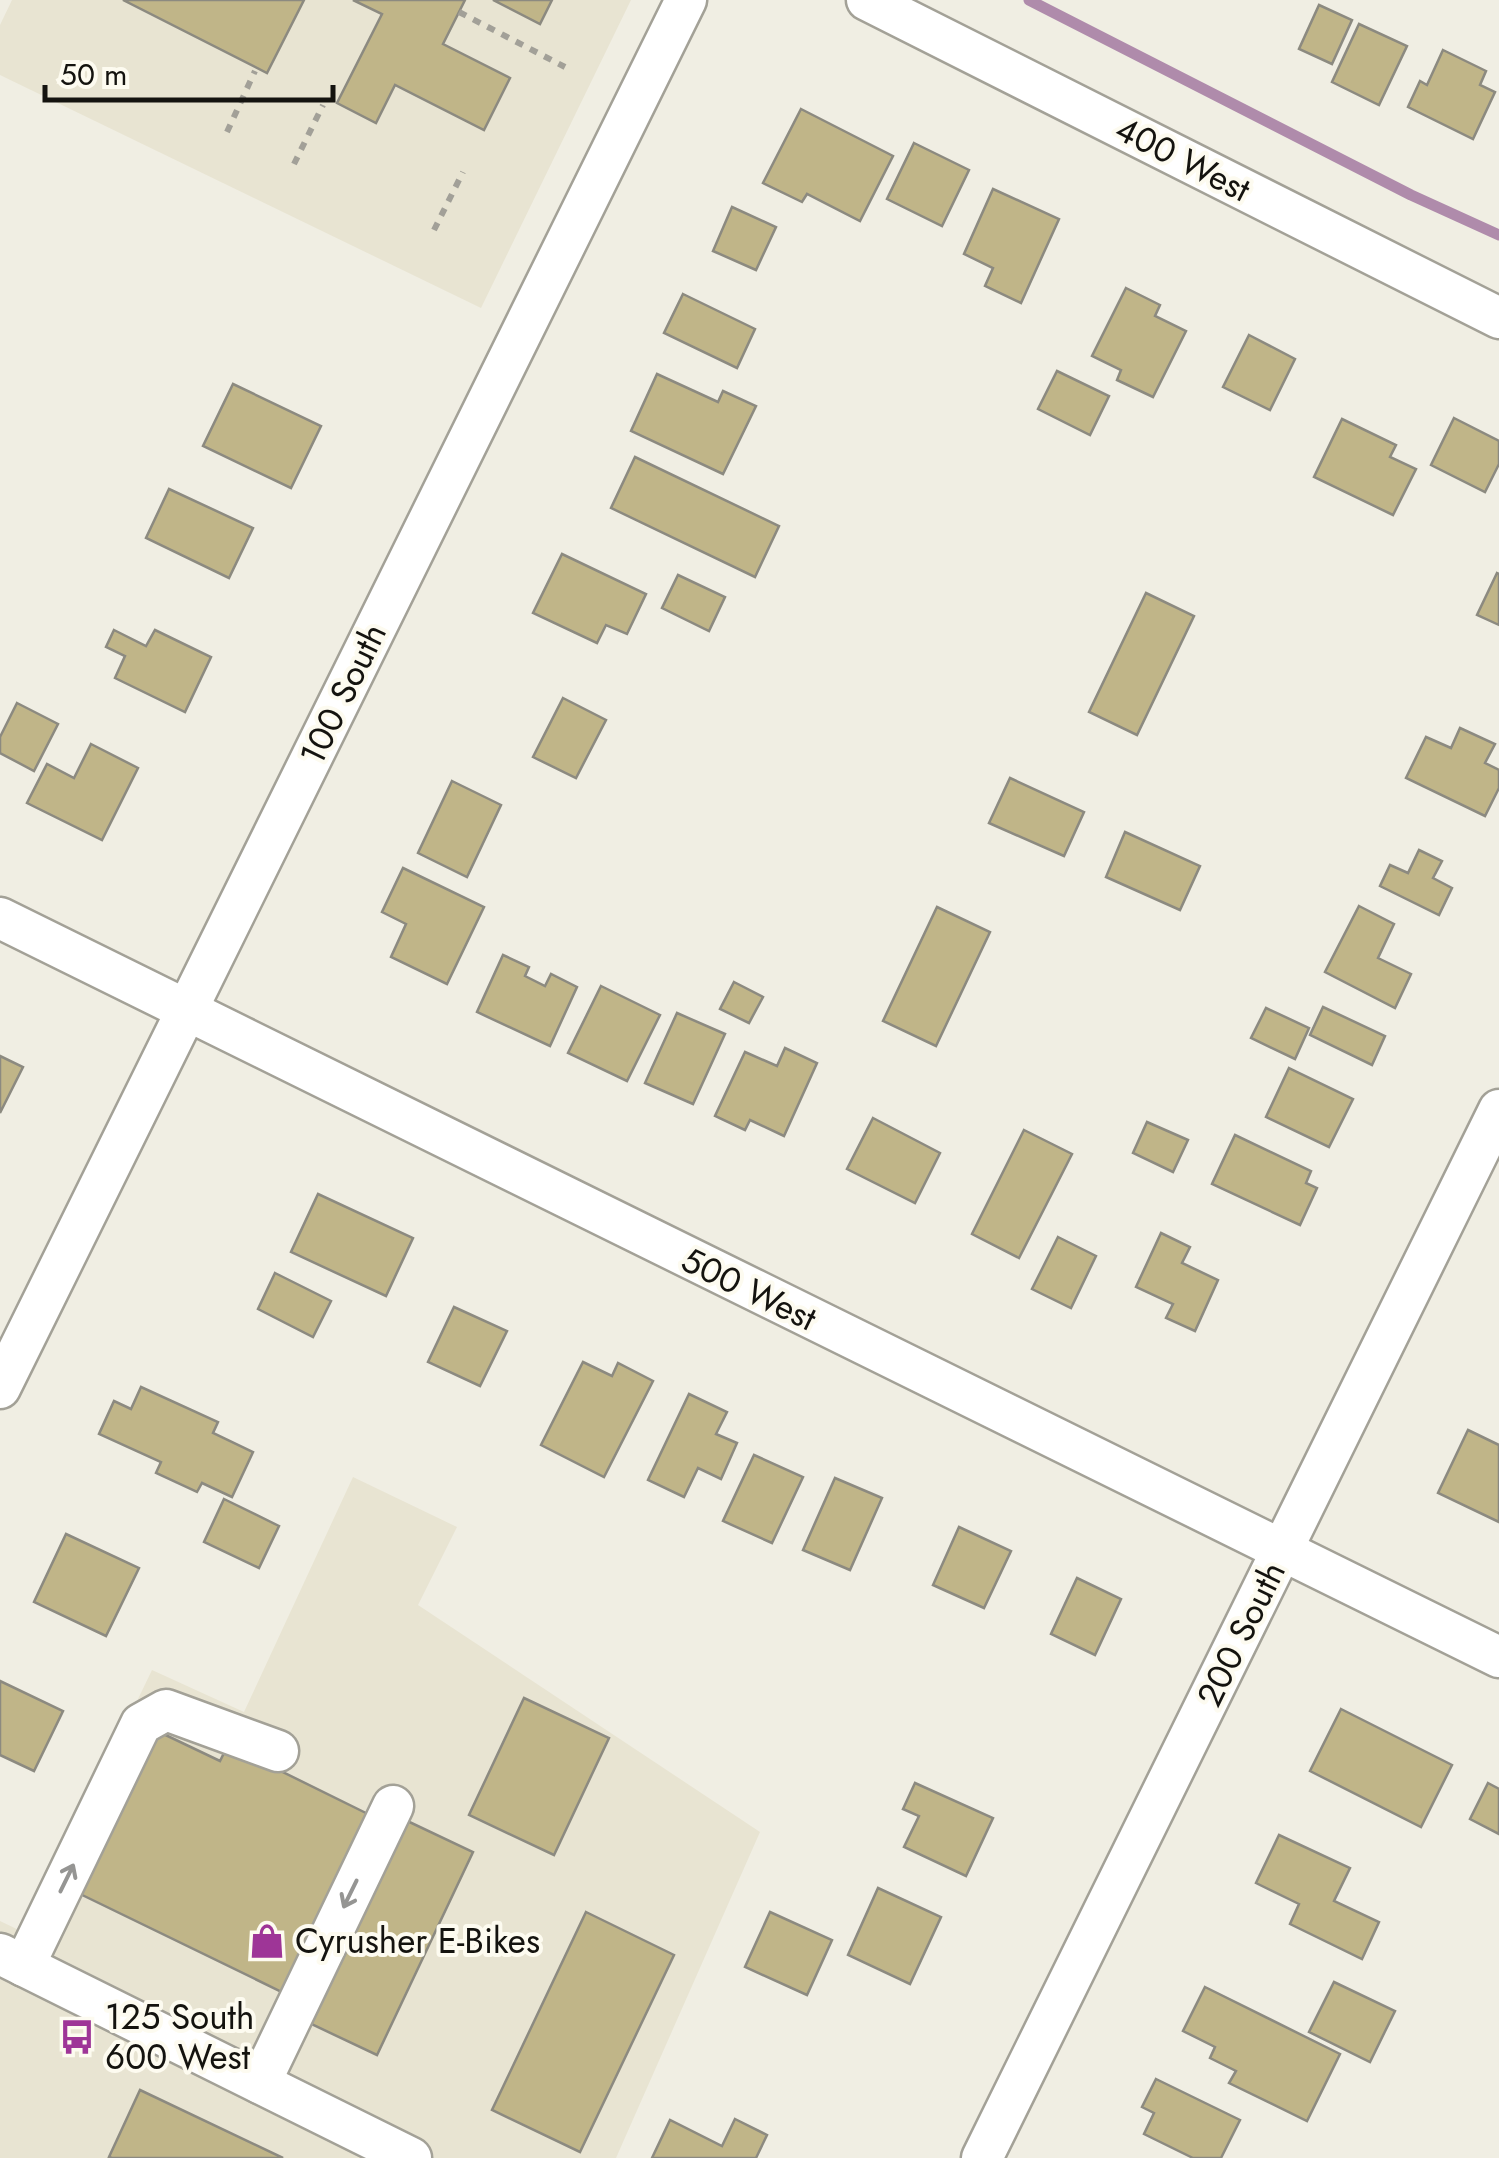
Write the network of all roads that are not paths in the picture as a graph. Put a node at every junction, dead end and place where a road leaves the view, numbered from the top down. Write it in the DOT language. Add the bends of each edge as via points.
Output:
graph roads {
  1 [pos="686,0"];
  2 [pos="867,0"];
  3 [pos="1499,318"];
  4 [pos="0,918"];
  5 [pos="186,1012"];
  6 [pos="1499,1110"];
  7 [pos="0,1388"];
  8 [pos="1282,1552"];
  9 [pos="1499,1658"];
  10 [pos="278,1751"];
  11 [pos="393,1806"];
  12 [pos="12,1960"];
  13 [pos="260,2083"];
  14 [pos="411,2158"];
  15 [pos="982,2158"];
  1 -- 5 [label="street, 100 South"];
  2 -- 3 [label="street, 400 West"];
  4 -- 5 [label="street, 500 West"];
  5 -- 7 [label="street, 100 South"];
  5 -- 8 [label="street, 500 West"];
  6 -- 8 [label="street, 200 South"];
  8 -- 9 [label="street, 500 West"];
  8 -- 15 [label="street, 200 South"];
  12 -- 10 [label="street, one-way" via="141,1724 166,1710"];
  11 -- 13 [label="street, one-way"];
  12 -- 13 [label="street"];
  13 -- 14 [label="street"];
}
